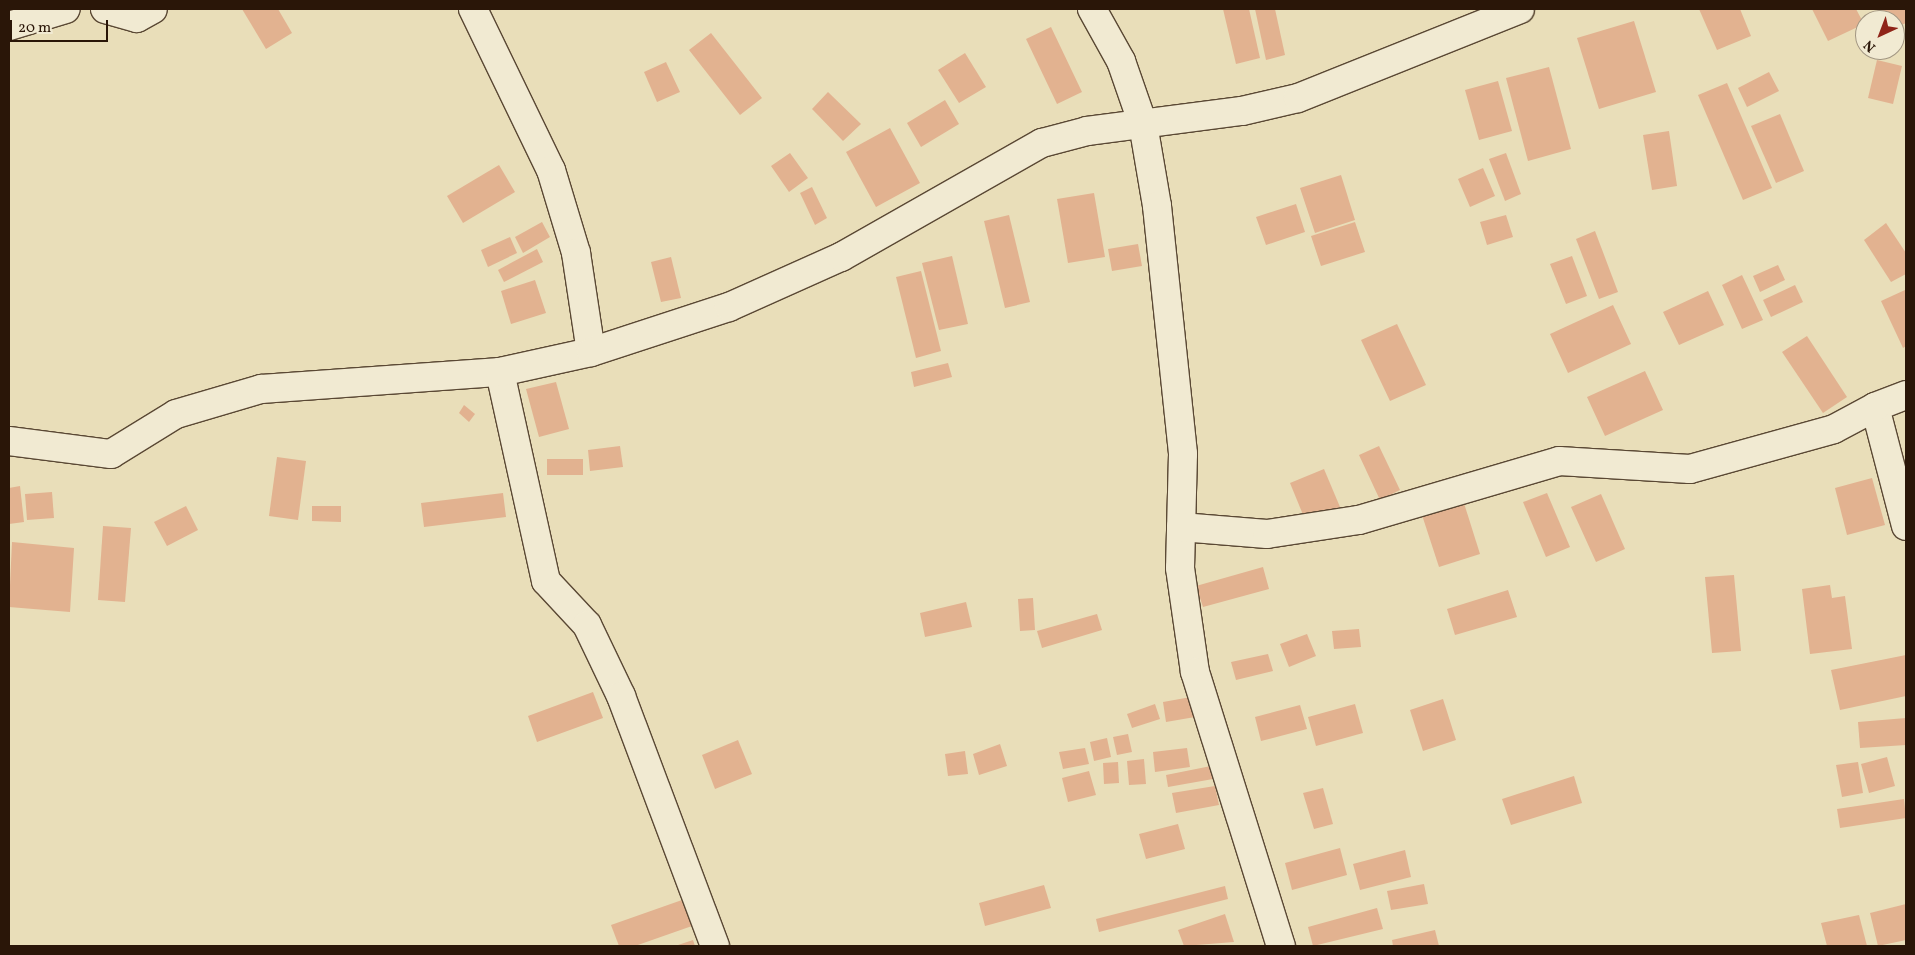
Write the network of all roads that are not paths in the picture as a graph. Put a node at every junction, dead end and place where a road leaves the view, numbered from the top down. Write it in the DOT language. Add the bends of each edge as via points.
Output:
graph roads {
  1 [pos="66,9"];
  2 [pos="105,9"];
  3 [pos="152,9"];
  4 [pos="473,9"];
  5 [pos="1092,9"];
  6 [pos="1520,9"];
  7 [pos="9,26"];
  8 [pos="1143,124"];
  9 [pos="591,352"];
  10 [pos="500,372"];
  11 [pos="1906,395"];
  12 [pos="1875,407"];
  13 [pos="9,440"];
  14 [pos="1906,526"];
  15 [pos="1181,527"];
  16 [pos="715,946"];
  17 [pos="1281,946"];
  1 -- 7 [label="street"];
  2 -- 3 [label="street" via="137,18"];
  4 -- 9 [label="street" via="552,170 576,253"];
  5 -- 8 [label="street" via="1122,61"];
  6 -- 8 [label="street" via="1298,98 1242,111"];
  8 -- 9 [label="street" via="1042,142 841,257 729,308"];
  8 -- 15 [label="street" via="1168,288 1182,454"];
  9 -- 10 [label="street"];
  10 -- 13 [label="street" via="261,389 176,414 111,454"];
  10 -- 16 [label="street" via="546,581 587,625 621,696"];
  11 -- 12 [label="street"];
  12 -- 14 [label="street"];
  12 -- 15 [label="street" via="1834,429 1690,469 1559,460 1359,520 1267,534"];
  15 -- 17 [label="street" via="1180,568 1195,672"];
}
